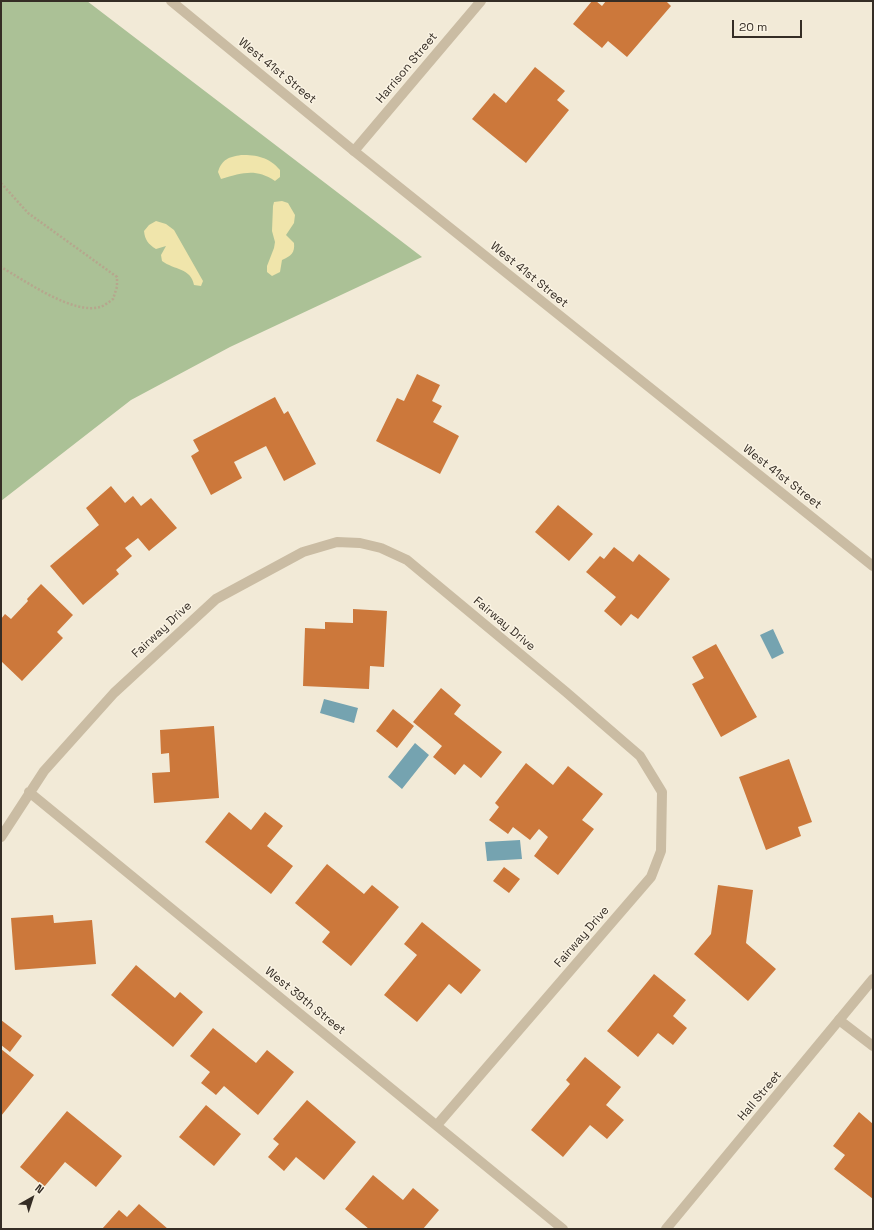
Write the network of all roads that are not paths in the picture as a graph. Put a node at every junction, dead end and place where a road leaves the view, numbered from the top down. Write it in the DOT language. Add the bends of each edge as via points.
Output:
graph roads {
  1 [pos="171,1"];
  2 [pos="480,1"];
  3 [pos="354,151"];
  4 [pos="873,566"];
  5 [pos="29,792"];
  6 [pos="1,837"];
  7 [pos="873,979"];
  8 [pos="839,1020"];
  9 [pos="873,1046"];
  10 [pos="437,1125"];
  11 [pos="564,1229"];
  12 [pos="666,1229"];
  1 -- 3 [label="street, West 41st Street"];
  2 -- 3 [label="street, Harrison Street"];
  3 -- 4 [label="street, West 41st Street"];
  5 -- 6 [label="street, Fairway Drive"];
  5 -- 10 [label="street, West 39th Street"];
  5 -- 10 [label="street, Fairway Drive" via="44,771 114,693 216,599 303,552 337,542 360,543 381,548 407,560 640,756 662,792 661,850 651,877"];
  7 -- 8 [label="street, Hall Street"];
  8 -- 9 [label="street"];
  8 -- 12 [label="street, Hall Street"];
  10 -- 11 [label="street, West 39th Street"];
}
